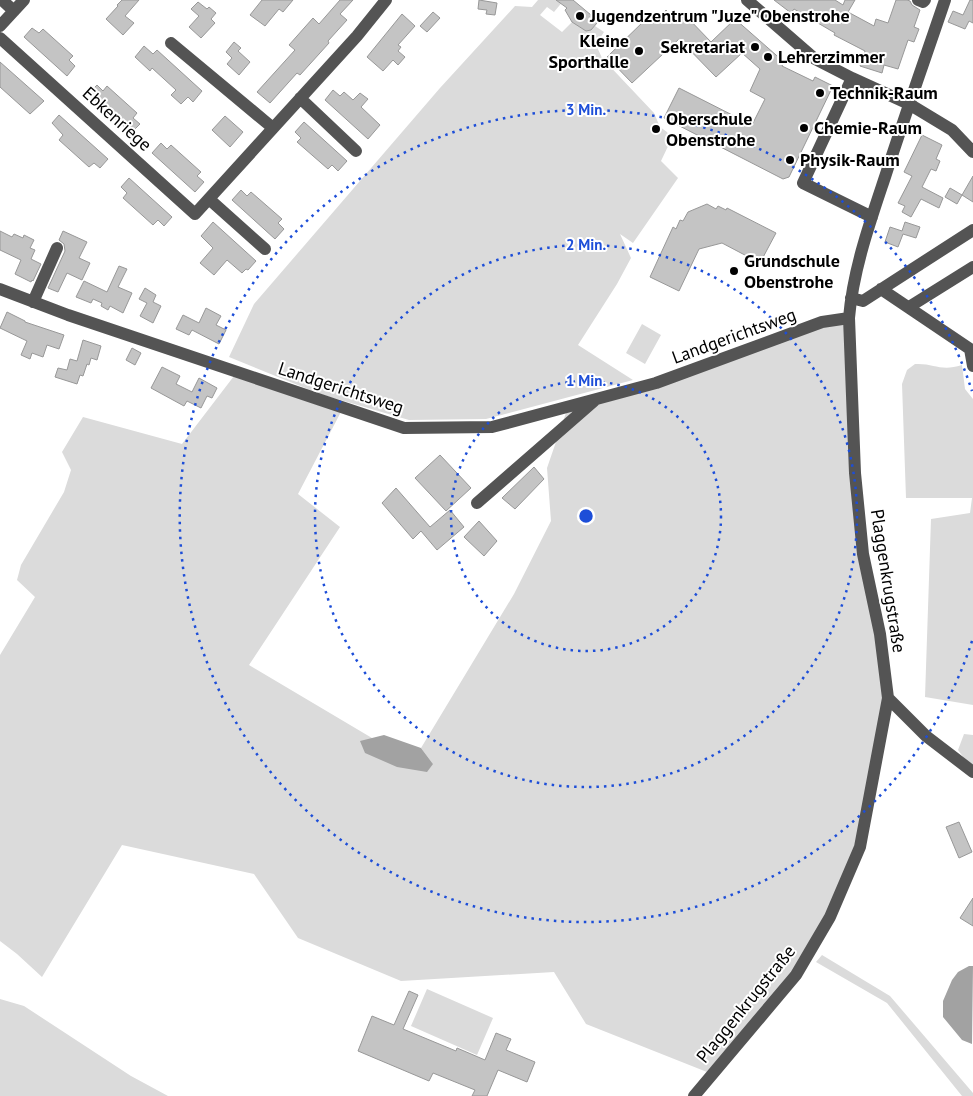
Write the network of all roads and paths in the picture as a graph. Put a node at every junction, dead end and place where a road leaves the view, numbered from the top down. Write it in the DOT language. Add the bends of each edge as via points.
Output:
graph roads {
  1 [pos="2,0"];
  2 [pos="24,0"];
  3 [pos="386,0"];
  4 [pos="747,0"];
  5 [pos="918,0"];
  6 [pos="925,0"];
  7 [pos="940,1"];
  8 [pos="14,11"];
  9 [pos="0,26"];
  10 [pos="0,38"];
  11 [pos="171,44"];
  12 [pos="852,78"];
  13 [pos="300,98"];
  14 [pos="909,104"];
  15 [pos="273,128"];
  16 [pos="356,151"];
  17 [pos="973,152"];
  18 [pos="209,199"];
  19 [pos="872,217"];
  20 [pos="973,230"];
  21 [pos="57,248"];
  22 [pos="265,249"];
  23 [pos="973,267"];
  24 [pos="0,289"];
  25 [pos="882,289"];
  26 [pos="851,298"];
  27 [pos="33,302"];
  28 [pos="909,307"];
  29 [pos="849,318"];
  30 [pos="973,366"];
  31 [pos="596,399"];
  32 [pos="477,503"];
  33 [pos="888,698"];
  34 [pos="973,772"];
  35 [pos="694,1096"];
  1 -- 8 [label="street"];
  2 -- 8 [label="street"];
  3 -- 13 [label="street, Ebkenriege"];
  4 -- 12 [label="street" via="815,59"];
  5 -- 6 [label="street"];
  7 -- 14 [label="street, Plaggenkrugstraße"];
  8 -- 9 [label="street"];
  10 -- 18 [label="street, Ebkenriege" via="195,214"];
  11 -- 15 [label="street"];
  12 -- 14 [label="street"];
  12 -- 19 [label="street" via="803,183"];
  13 -- 15 [label="street, Ebkenriege"];
  13 -- 16 [label="street"];
  14 -- 17 [label="street" via="952,130"];
  14 -- 19 [label="street, Plaggenkrugstraße"];
  15 -- 18 [label="street, Ebkenriege"];
  18 -- 22 [label="street"];
  19 -- 26 [label="street, Plaggenkrugstraße"];
  20 -- 25 [label="street"];
  21 -- 27 [label="street"];
  23 -- 28 [label="street"];
  24 -- 27 [label="street, Landgerichtsweg"];
  25 -- 26 [label="street" via="863,301"];
  25 -- 28 [label="street"];
  26 -- 29 [label="street, Plaggenkrugstraße"];
  27 -- 31 [label="street, Landgerichtsweg" via="404,428 492,427"];
  28 -- 30 [label="street" via="970,349"];
  29 -- 31 [label="street, Landgerichtsweg" via="822,322 656,383"];
  29 -- 33 [label="street, Plaggenkrugstraße" via="855,473 863,554 880,634"];
  31 -- 32 [label="street"];
  33 -- 34 [label="street" via="926,736"];
  33 -- 35 [label="street, Plaggenkrugstraße" via="860,847 830,917 796,974"];
}
